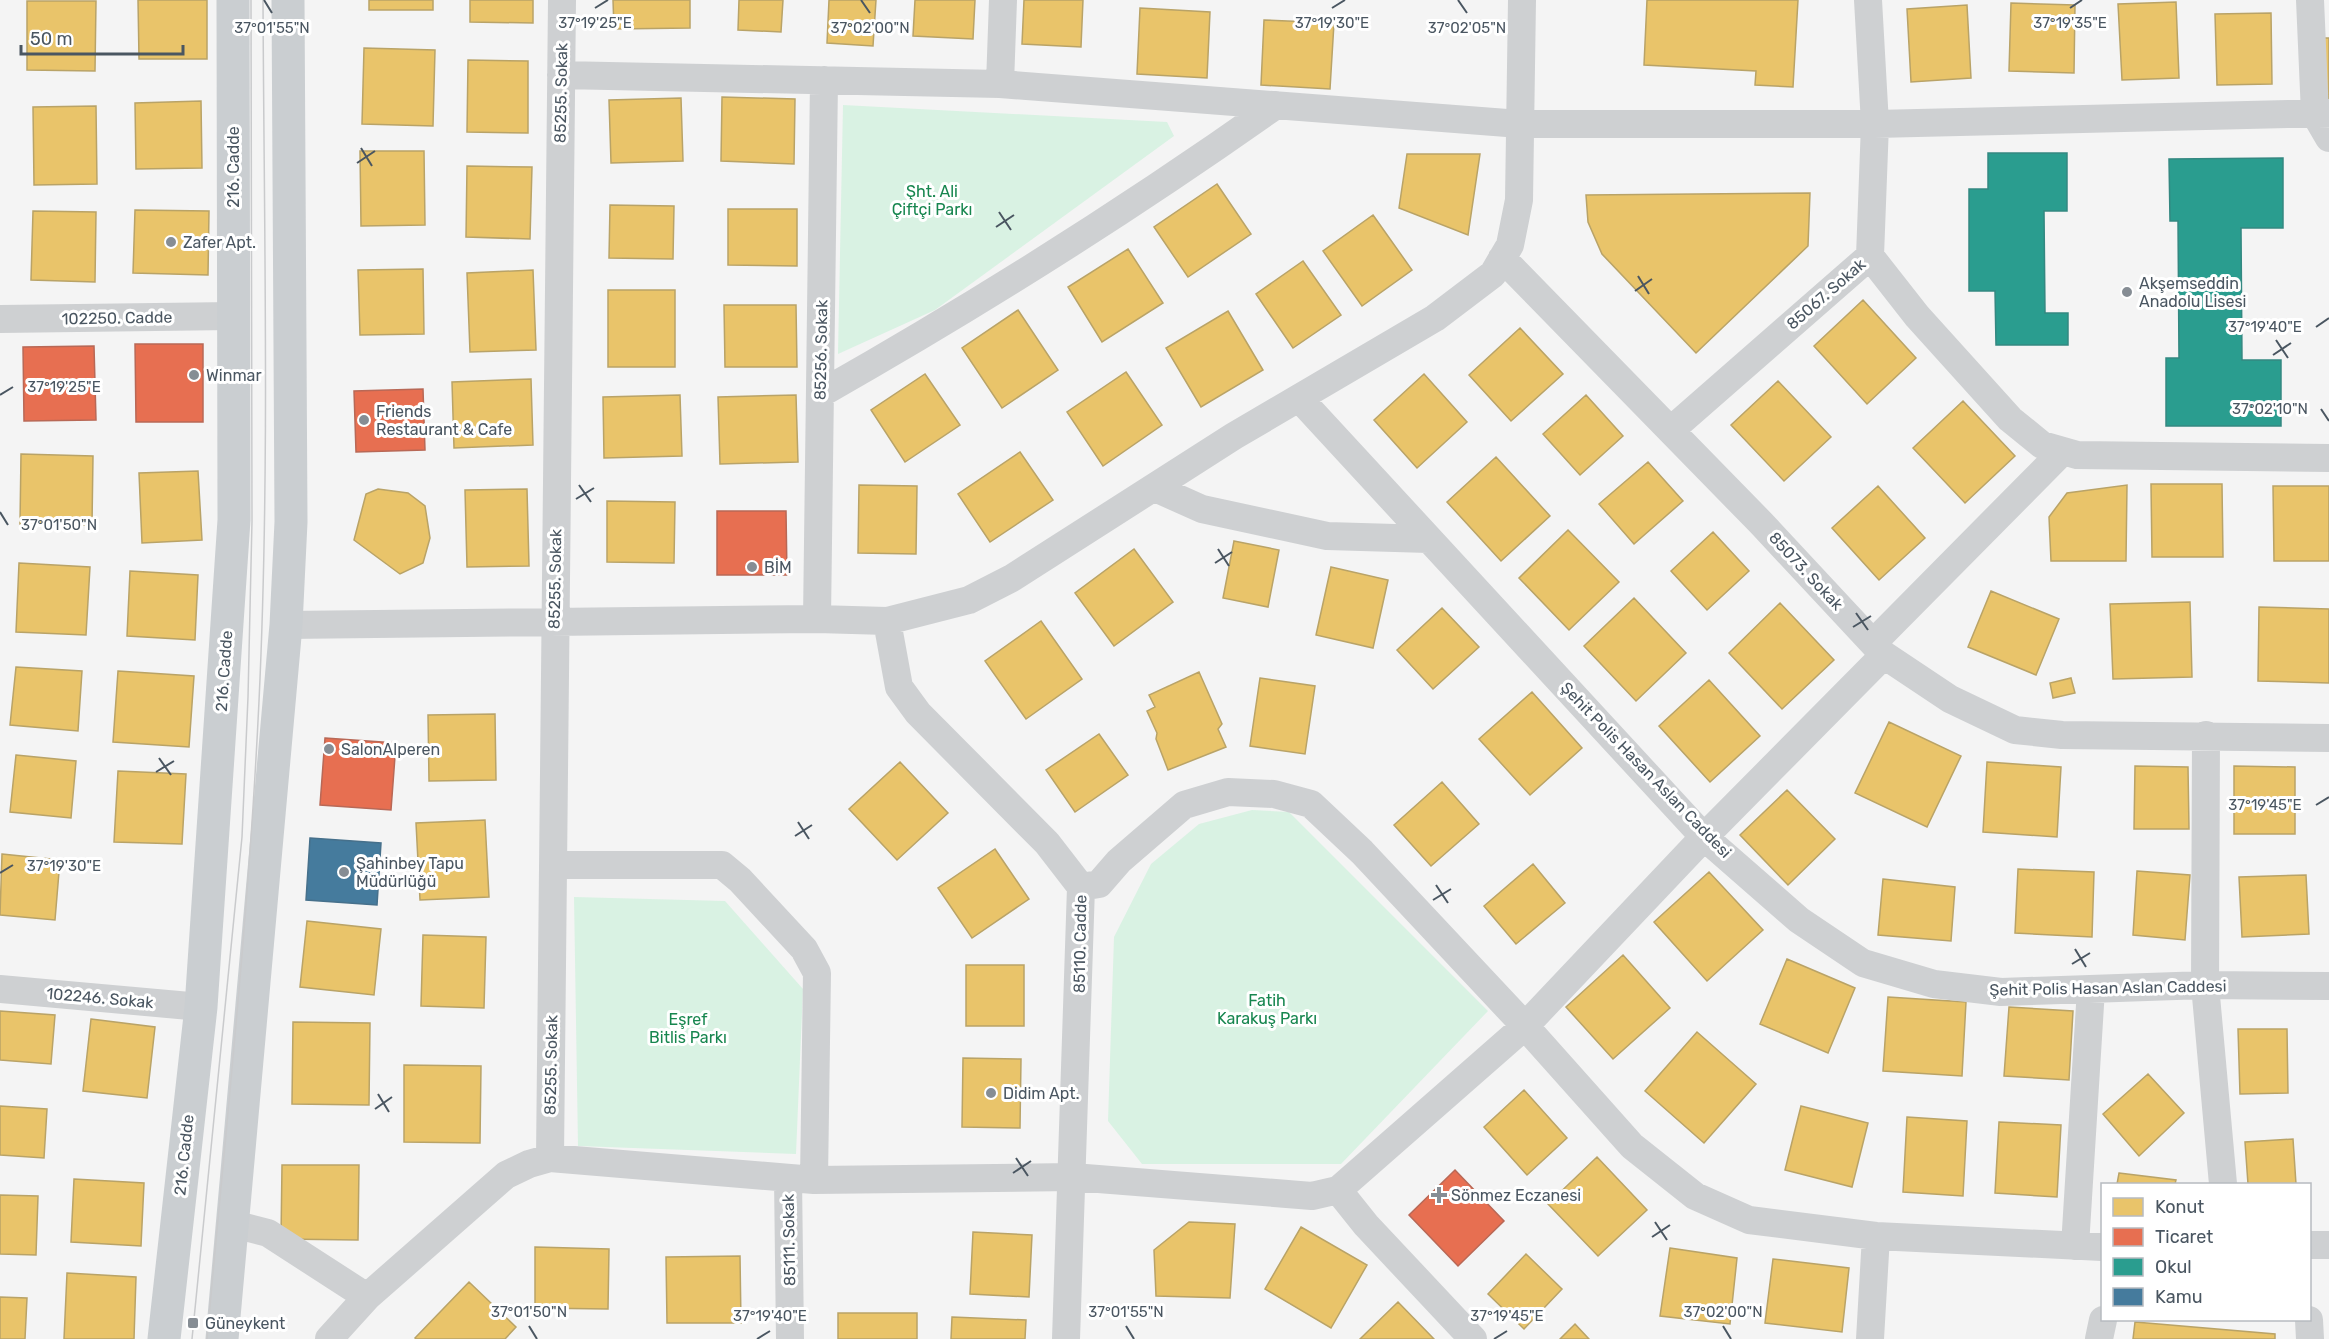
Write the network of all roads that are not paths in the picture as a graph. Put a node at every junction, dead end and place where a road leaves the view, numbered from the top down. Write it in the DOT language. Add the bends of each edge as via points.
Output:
graph roads {
  1 [pos="233,0"];
  2 [pos="288,0"];
  3 [pos="562,0"];
  4 [pos="1003,0"];
  5 [pos="1522,0"];
  6 [pos="1868,0"];
  7 [pos="2310,0"];
  8 [pos="561,75"];
  9 [pos="824,80"];
  10 [pos="1000,84"];
  11 [pos="1276,105"];
  12 [pos="2322,113"];
  13 [pos="1520,124"];
  14 [pos="1875,124"];
  15 [pos="2329,138"];
  16 [pos="1870,256"];
  17 [pos="1502,258"];
  18 [pos="233,316"];
  19 [pos="0,319"];
  20 [pos="820,394"];
  21 [pos="1299,398"];
  22 [pos="1671,430"];
  23 [pos="2063,451"];
  24 [pos="2329,458"];
  25 [pos="1155,488"];
  26 [pos="1429,539"];
  27 [pos="818,619"];
  28 [pos="887,621"];
  29 [pos="555,622"];
  30 [pos="286,625"];
  31 [pos="1879,649"];
  32 [pos="2206,735"];
  33 [pos="2329,738"];
  34 [pos="1704,837"];
  35 [pos="554,865"];
  36 [pos="1081,887"];
  37 [pos="2205,985"];
  38 [pos="2329,986"];
  39 [pos="2091,989"];
  40 [pos="0,990"];
  41 [pos="201,1007"];
  42 [pos="1525,1026"];
  43 [pos="550,1158"];
  44 [pos="1073,1177"];
  45 [pos="801,1179"];
  46 [pos="2223,1183"];
  47 [pos="1338,1190"];
  48 [pos="233,1224"];
  49 [pos="1876,1236"];
  50 [pos="2311,1245"];
  51 [pos="2329,1245"];
  52 [pos="2075,1246"];
  53 [pos="2101,1247"];
  54 [pos="367,1297"];
  55 [pos="2103,1321"];
  56 [pos="2309,1321"];
  57 [pos="164,1339"];
  58 [pos="222,1339"];
  59 [pos="329,1339"];
  60 [pos="790,1339"];
  61 [pos="1066,1339"];
  62 [pos="1473,1339"];
  63 [pos="1870,1339"];
  64 [pos="2099,1339"];
  65 [pos="2310,1339"];
  1 -- 18 [label="main road, 216. Cadde"];
  2 -- 30 [label="main road" via="291,522"];
  3 -- 8 [label="street, 85255. Sokak"];
  4 -- 10 [label="street"];
  5 -- 13 [label="street"];
  6 -- 14 [label="street, 85067. Sokak"];
  7 -- 12 [label="street"];
  8 -- 9 [label="street"];
  8 -- 29 [label="street, 85255. Sokak"];
  9 -- 10 [label="street"];
  9 -- 20 [label="street, 85256. Sokak"];
  10 -- 11 [label="street"];
  11 -- 13 [label="street"];
  11 -- 20 [label="street" via="1164,184 935,328"];
  12 -- 14 [label="street"];
  12 -- 15 [label="street"];
  13 -- 14 [label="street"];
  13 -- 17 [label="street" via="1519,200 1510,245"];
  14 -- 16 [label="street, 85067. Sokak"];
  16 -- 22 [label="street, 85067. Sokak"];
  16 -- 23 [label="street" via="1917,316 2010,419 2042,445"];
  17 -- 21 [label="street" via="1493,274 1435,318"];
  17 -- 22 [label="street, 85073. Sokak"];
  18 -- 19 [label="street, 102250. Cadde"];
  18 -- 41 [label="main road, 216. Cadde" via="234,520"];
  20 -- 27 [label="street, 85256. Sokak"];
  21 -- 25 [label="street"];
  21 -- 26 [label="street, Şehit Polis Hasan Aslan Caddesi"];
  22 -- 31 [label="street, 85073. Sokak"];
  23 -- 24 [label="street" via="2077,456"];
  23 -- 31 [label="street"];
  25 -- 26 [label="street" via="1202,509 1327,536"];
  25 -- 28 [label="street" via="969,600"];
  26 -- 34 [label="street, Şehit Polis Hasan Aslan Caddesi"];
  27 -- 28 [label="street"];
  27 -- 29 [label="street"];
  28 -- 36 [label="street, 85110. Cadde" via="899,687 918,713 1047,843"];
  29 -- 30 [label="street"];
  29 -- 35 [label="street, 85255. Sokak"];
  30 -- 48 [label="main road"];
  31 -- 32 [label="street, 85073. Sokak" via="1950,699 2015,730 2062,735"];
  31 -- 34 [label="street"];
  32 -- 33 [label="street, 85073. Sokak"];
  32 -- 37 [label="street"];
  34 -- 39 [label="street, Şehit Polis Hasan Aslan Caddesi" via="1799,920 1863,963 1935,984 2001,992"];
  34 -- 42 [label="street"];
  35 -- 43 [label="street, 85255. Sokak"];
  35 -- 45 [label="street, 85111. Sokak" via="722,865 804,949 817,973"];
  36 -- 42 [label="street" via="1099,884 1119,861 1184,805 1228,792 1274,794 1311,804 1362,852"];
  36 -- 44 [label="street, 85110. Cadde"];
  37 -- 38 [label="street, Şehit Polis Hasan Aslan Caddesi"];
  37 -- 39 [label="street, Şehit Polis Hasan Aslan Caddesi"];
  37 -- 46 [label="street"];
  39 -- 52 [label="street"];
  40 -- 41 [label="street, 102246. Sokak"];
  41 -- 57 [label="main road, 216. Cadde"];
  42 -- 47 [label="street"];
  42 -- 49 [label="street" via="1632,1146 1695,1196 1749,1220"];
  43 -- 45 [label="street"];
  43 -- 54 [label="street" via="506,1175"];
  44 -- 45 [label="street"];
  44 -- 47 [label="street" via="1312,1196"];
  44 -- 61 [label="street, 85110. Cadde"];
  45 -- 60 [label="street, 85111. Sokak"];
  47 -- 62 [label="street"];
  48 -- 54 [label="street" via="268,1233"];
  48 -- 58 [label="main road"];
  49 -- 52 [label="street"];
  49 -- 63 [label="street"];
  50 -- 51 [label="street"];
  52 -- 53 [label="street"];
  54 -- 59 [label="street"];
  55 -- 64 [label="street"];
  56 -- 65 [label="street"];
}
